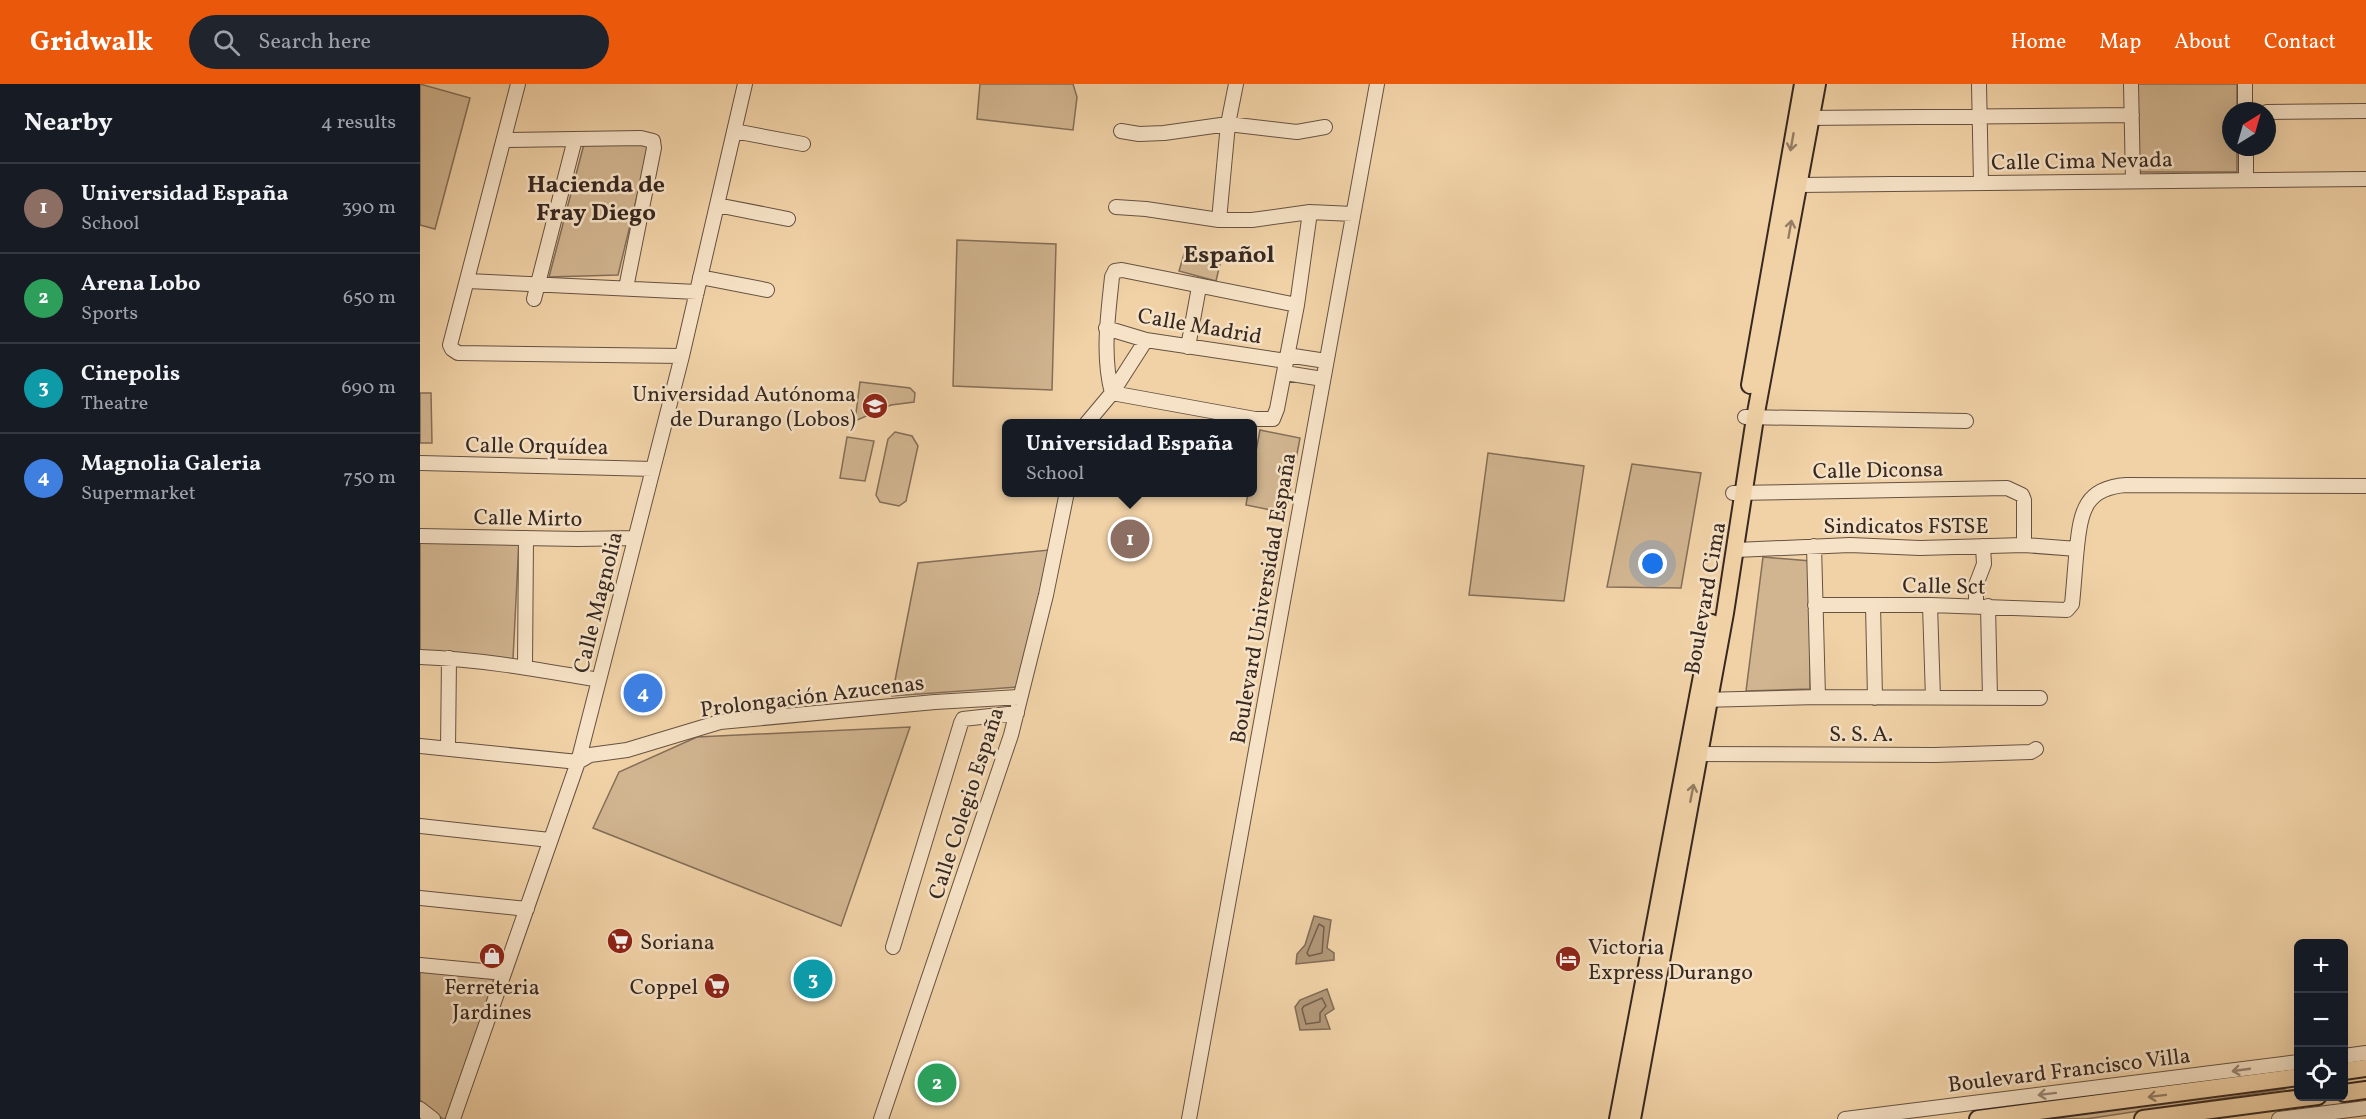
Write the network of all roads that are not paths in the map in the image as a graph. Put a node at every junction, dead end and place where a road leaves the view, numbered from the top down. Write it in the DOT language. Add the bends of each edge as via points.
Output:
graph roads {
  1 [pos="518,84"];
  2 [pos="745,84"];
  3 [pos="1236,84"];
  4 [pos="1377,84"];
  5 [pos="1803,84"];
  6 [pos="1817,84"];
  7 [pos="1979,84"];
  8 [pos="2131,84"];
  9 [pos="2245,84"];
  10 [pos="2245,102"];
  11 [pos="2366,111"];
  12 [pos="2276,112"];
  13 [pos="2132,115"];
  14 [pos="1980,117"];
  15 [pos="1804,118"];
  16 [pos="1227,124"];
  17 [pos="1325,127"];
  18 [pos="1121,131"];
  19 [pos="734,132"];
  20 [pos="575,139"];
  21 [pos="504,140"];
  22 [pos="803,144"];
  23 [pos="2246,156"];
  24 [pos="2246,179"];
  25 [pos="2366,179"];
  26 [pos="2133,181"];
  27 [pos="1981,183"];
  28 [pos="1798,184"];
  29 [pos="717,206"];
  30 [pos="1116,207"];
  31 [pos="1310,212"];
  32 [pos="1353,214"];
  33 [pos="788,219"];
  34 [pos="1219,220"];
  35 [pos="700,277"];
  36 [pos="468,281"];
  37 [pos="537,284"];
  38 [pos="1199,287"];
  39 [pos="626,288"];
  40 [pos="767,291"];
  41 [pos="697,292"];
  42 [pos="534,299"];
  43 [pos="1297,304"];
  44 [pos="1106,328"];
  45 [pos="1146,340"];
  46 [pos="1763,342"];
  47 [pos="1188,347"];
  48 [pos="682,356"];
  49 [pos="1326,361"];
  50 [pos="1286,363"];
  51 [pos="1323,379"];
  52 [pos="1112,393"];
  53 [pos="1750,418"];
  54 [pos="1090,419"];
  55 [pos="1255,419"];
  56 [pos="1257,419"];
  57 [pos="1966,421"];
  58 [pos="420,463"];
  59 [pos="653,469"];
  60 [pos="2366,486"];
  61 [pos="1739,493"];
  62 [pos="1066,497"];
  63 [pos="420,536"];
  64 [pos="635,537"];
  65 [pos="526,538"];
  66 [pos="2024,545"];
  67 [pos="1814,546"];
  68 [pos="1983,546"];
  69 [pos="2077,549"];
  70 [pos="1736,550"];
  71 [pos="1815,605"];
  72 [pos="1873,605"];
  73 [pos="1930,605"];
  74 [pos="1982,606"];
  75 [pos="420,657"];
  76 [pos="449,658"];
  77 [pos="525,667"];
  78 [pos="599,680"];
  79 [pos="1020,697"];
  80 [pos="1818,697"];
  81 [pos="1875,698"];
  82 [pos="1932,698"];
  83 [pos="1990,698"];
  84 [pos="2040,698"];
  85 [pos="1702,700"];
  86 [pos="1017,713"];
  87 [pos="420,746"];
  88 [pos="448,748"];
  89 [pos="2036,749"];
  90 [pos="1692,754"];
  91 [pos="578,762"];
  92 [pos="420,826"];
  93 [pos="550,840"];
  94 [pos="420,898"];
  95 [pos="527,909"];
  96 [pos="893,947"];
  97 [pos="420,966"];
  98 [pos="504,973"];
  99 [pos="2366,1053"];
  100 [pos="2348,1055"];
  101 [pos="2294,1063"];
  102 [pos="2366,1068"];
  103 [pos="2348,1070"];
  104 [pos="2294,1078"];
  105 [pos="2126,1085"];
  106 [pos="2366,1090"];
  107 [pos="2348,1092"];
  108 [pos="2294,1099"];
  109 [pos="2311,1101"];
  110 [pos="2096,1104"];
  111 [pos="2366,1108"];
  112 [pos="420,1109"];
  113 [pos="1906,1115"];
  114 [pos="2310,1117"];
  115 [pos="433,1119"];
  116 [pos="453,1119"];
  117 [pos="881,1119"];
  118 [pos="1189,1119"];
  119 [pos="1618,1119"];
  120 [pos="1632,1119"];
  121 [pos="1845,1119"];
  122 [pos="1978,1119"];
  123 [pos="2144,1119"];
  124 [pos="2279,1119"];
  1 -- 21 [label="street"];
  2 -- 19 [label="street, Calle Magnolia"];
  3 -- 16 [label="street"];
  4 -- 32 [label="street, Boulevard Universidad España"];
  5 -- 15 [label="main road, Boulevard Cima"];
  6 -- 15 [label="main road, Boulevard Cima"];
  7 -- 14 [label="street"];
  8 -- 13 [label="street"];
  9 -- 10 [label="street"];
  11 -- 12 [label="street"];
  13 -- 14 [label="street"];
  13 -- 26 [label="street"];
  14 -- 15 [label="street"];
  14 -- 27 [label="street"];
  15 -- 28 [label="main road, Boulevard Cima"];
  15 -- 46 [label="main road, Boulevard Cima, one-way"];
  16 -- 17 [label="street" via="1297,132"];
  16 -- 18 [label="street" via="1164,133"];
  16 -- 34 [label="street"];
  19 -- 22 [label="street"];
  19 -- 29 [label="street, Calle Magnolia"];
  20 -- 21 [label="street"];
  20 -- 37 [label="street"];
  20 -- 39 [label="street" via="641,138 654,142"];
  21 -- 36 [label="street"];
  23 -- 24 [label="street"];
  24 -- 25 [label="street, Calle Cima Nevada"];
  24 -- 26 [label="street, Calle Cima Nevada"];
  26 -- 27 [label="street, Calle Cima Nevada"];
  27 -- 28 [label="street, Calle Cima Nevada"];
  46 -- 28 [label="main road, Boulevard Cima, one-way"];
  29 -- 33 [label="street"];
  29 -- 35 [label="street, Calle Magnolia"];
  30 -- 34 [label="street"];
  31 -- 32 [label="street"];
  31 -- 34 [label="street"];
  31 -- 43 [label="street"];
  32 -- 49 [label="street, Boulevard Universidad España"];
  35 -- 40 [label="street"];
  35 -- 41 [label="street, Calle Magnolia"];
  36 -- 37 [label="street"];
  36 -- 48 [label="street" via="451,342 452,350 458,353"];
  37 -- 39 [label="street"];
  37 -- 42 [label="street"];
  38 -- 43 [label="street"];
  38 -- 44 [label="street" via="1114,271"];
  38 -- 47 [label="street"];
  39 -- 41 [label="street"];
  41 -- 48 [label="street, Calle Magnolia"];
  43 -- 50 [label="street"];
  44 -- 45 [label="street, Calle Madrid"];
  44 -- 52 [label="street" via="1107,372"];
  45 -- 47 [label="street, Calle Madrid"];
  45 -- 52 [label="street"];
  46 -- 53 [label="main road, Boulevard Cima"];
  47 -- 50 [label="street, Calle Madrid"];
  48 -- 59 [label="street, Calle Magnolia"];
  49 -- 50 [label="street, Calle Madrid"];
  49 -- 51 [label="street, Boulevard Universidad España"];
  50 -- 51 [label="street, Calle Madrid"];
  50 -- 56 [label="street" via="1277,409 1271,420"];
  51 -- 118 [label="street, Boulevard Universidad España"];
  52 -- 54 [label="street"];
  52 -- 55 [label="street"];
  53 -- 57 [label="street"];
  53 -- 61 [label="main road, Boulevard Cima"];
  58 -- 59 [label="street, Calle Orquídea"];
  59 -- 64 [label="street, Calle Magnolia"];
  60 -- 69 [label="street" via="2108,488 2092,497 2080,517"];
  61 -- 66 [label="street, Calle Diconsa" via="2007,488 2024,500"];
  61 -- 70 [label="main road, Boulevard Cima"];
  61 -- 85 [label="main road, Boulevard Cima"];
  62 -- 79 [label="street, Calle Colegio España"];
  63 -- 65 [label="street, Calle Mirto"];
  64 -- 65 [label="street, Calle Mirto"];
  64 -- 78 [label="street, Calle Magnolia"];
  65 -- 77 [label="street"];
  66 -- 68 [label="street, Sindicatos FSTSE"];
  66 -- 69 [label="street, Sindicatos FSTSE"];
  67 -- 68 [label="street, Sindicatos FSTSE"];
  67 -- 70 [label="street, Sindicatos FSTSE"];
  67 -- 71 [label="street"];
  68 -- 74 [label="street" via="1984,564 1976,585"];
  69 -- 74 [label="street, Calle Sct" via="2070,607 2062,610"];
  70 -- 85 [label="main road, Boulevard Cima"];
  71 -- 72 [label="street, Calle Sct"];
  71 -- 80 [label="street"];
  72 -- 73 [label="street, Calle Sct"];
  72 -- 81 [label="street"];
  73 -- 74 [label="street, Calle Sct"];
  73 -- 82 [label="street"];
  74 -- 83 [label="street"];
  75 -- 76 [label="street"];
  76 -- 77 [label="street"];
  76 -- 88 [label="street"];
  77 -- 78 [label="street"];
  78 -- 91 [label="street, Calle Magnolia"];
  79 -- 86 [label="street, Calle Colegio España"];
  79 -- 91 [label="street, Prolongación Azucenas" via="720,722 627,750 590,755"];
  80 -- 81 [label="street"];
  80 -- 85 [label="street"];
  81 -- 82 [label="street"];
  82 -- 83 [label="street"];
  83 -- 84 [label="street"];
  85 -- 90 [label="main road, Boulevard Cima"];
  86 -- 96 [label="street" via="963,719"];
  86 -- 117 [label="street, Calle Colegio España"];
  87 -- 88 [label="street"];
  88 -- 91 [label="street"];
  89 -- 90 [label="street, S. S. A." via="1935,755"];
  90 -- 119 [label="main road, Boulevard Cima"];
  120 -- 90 [label="main road, Boulevard Cima, one-way"];
  91 -- 93 [label="street, Calle Magnolia"];
  92 -- 93 [label="street"];
  93 -- 95 [label="street, Calle Magnolia"];
  94 -- 95 [label="street"];
  95 -- 98 [label="street, Calle Magnolia"];
  97 -- 98 [label="street"];
  98 -- 116 [label="street, Calle Magnolia"];
  99 -- 100 [label="street"];
  101 -- 105 [label="street, Boulevard Francisco Villa, one-way"];
  102 -- 103 [label="main road"];
  104 -- 110 [label="main road, Boulevard Francisco Villa, one-way"];
  105 -- 110 [label="street"];
  105 -- 113 [label="street, Boulevard Francisco Villa, one-way"];
  106 -- 107 [label="main road"];
  108 -- 123 [label="main road"];
  109 -- 114 [label="street"];
  110 -- 122 [label="main road, Boulevard Francisco Villa"];
  111 -- 114 [label="street"];
  112 -- 115 [label="street"];
  113 -- 121 [label="street, Boulevard Francisco Villa"];
  114 -- 124 [label="street"];
}
